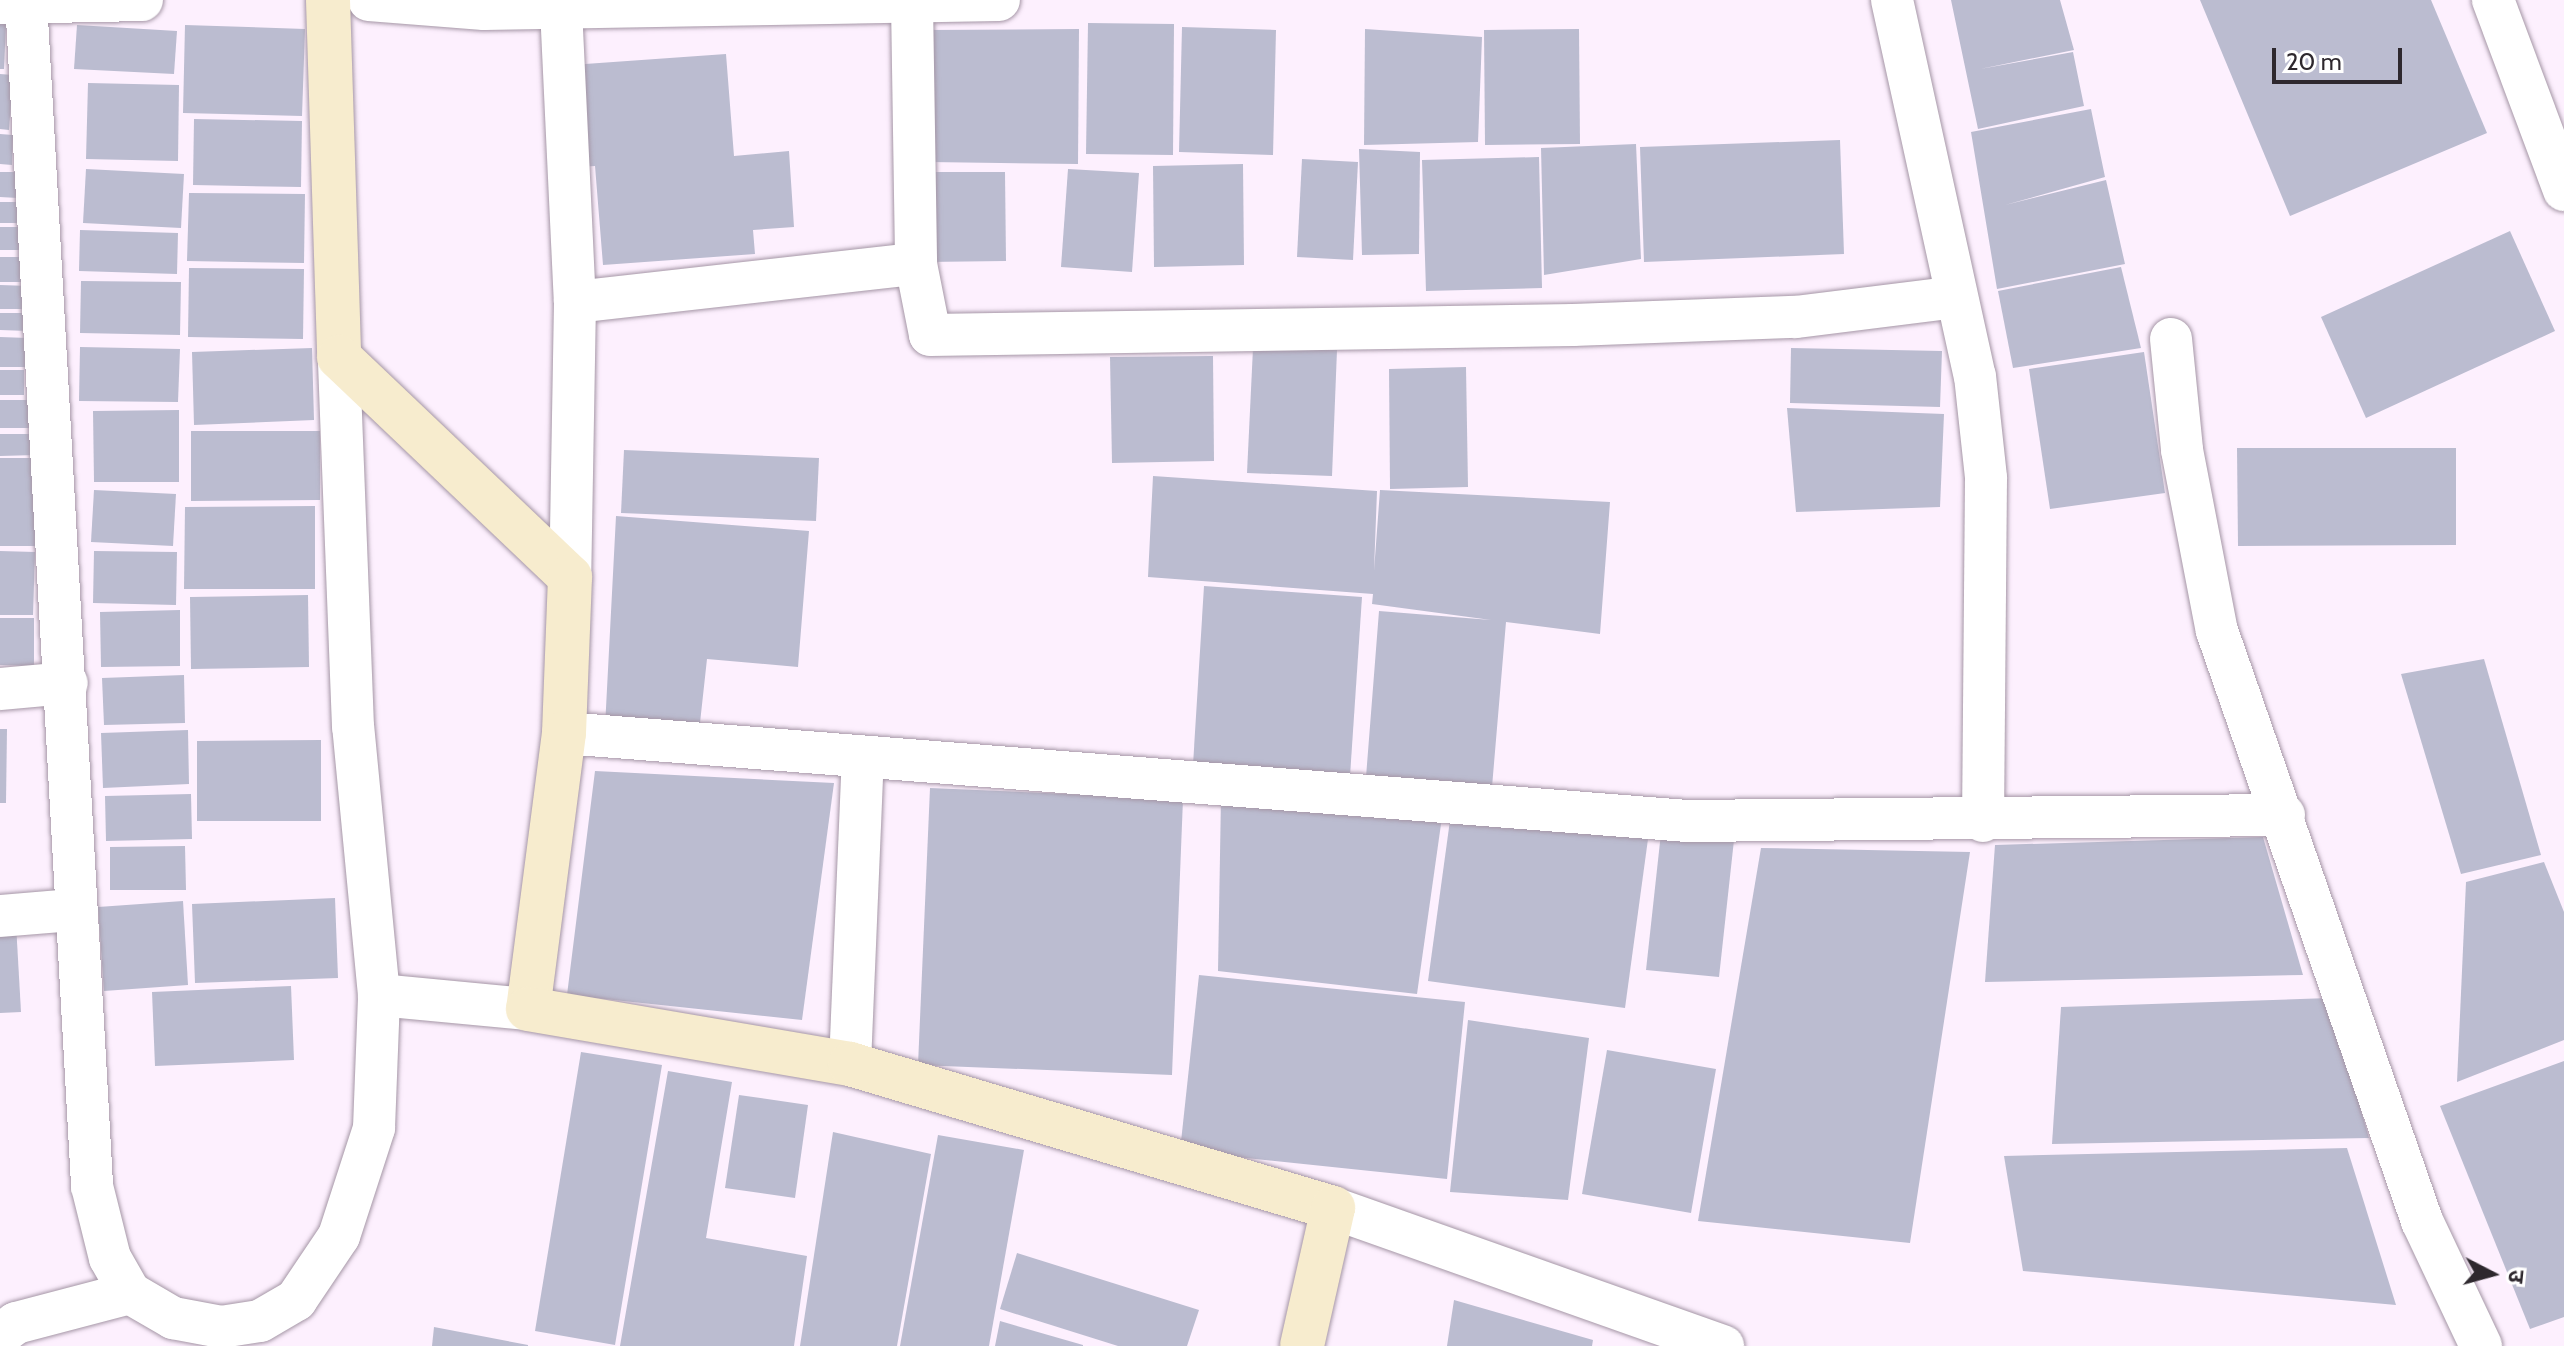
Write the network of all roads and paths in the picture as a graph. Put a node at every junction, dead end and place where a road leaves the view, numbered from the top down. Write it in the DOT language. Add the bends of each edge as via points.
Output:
graph roads {
  1 [pos="142,0"];
  2 [pos="328,0"];
  3 [pos="369,0"];
  4 [pos="999,0"];
  5 [pos="1892,0"];
  6 [pos="2493,0"];
  7 [pos="17,2"];
  8 [pos="912,3"];
  9 [pos="485,5"];
  10 [pos="561,8"];
  11 [pos="2564,190"];
  12 [pos="916,264"];
  13 [pos="1956,297"];
  14 [pos="575,302"];
  15 [pos="2171,339"];
  16 [pos="339,357"];
  17 [pos="570,577"];
  18 [pos="67,683"];
  19 [pos="0,689"];
  20 [pos="564,733"];
  21 [pos="863,757"];
  22 [pos="2284,815"];
  23 [pos="1983,821"];
  24 [pos="73,910"];
  25 [pos="0,916"];
  26 [pos="379,995"];
  27 [pos="528,1009"];
  28 [pos="850,1064"];
  29 [pos="1333,1208"];
  30 [pos="130,1293"];
  31 [pos="0,1335"];
  32 [pos="1302,1346"];
  33 [pos="1723,1346"];
  34 [pos="2481,1346"];
  1 -- 7 [label="street"];
  2 -- 16 [label="street"];
  3 -- 9 [label="street"];
  4 -- 8 [label="street"];
  5 -- 13 [label="street"];
  6 -- 11 [label="street"];
  7 -- 18 [label="street"];
  8 -- 10 [label="street"];
  8 -- 12 [label="street"];
  9 -- 10 [label="street"];
  10 -- 14 [label="street"];
  12 -- 13 [label="street" via="930,335 1796,317"];
  12 -- 14 [label="street"];
  13 -- 23 [label="street" via="1975,376 1986,478"];
  14 -- 17 [label="street"];
  15 -- 22 [label="street" via="2182,450 2217,631"];
  16 -- 17 [label="street"];
  16 -- 26 [label="street" via="354,743"];
  17 -- 20 [label="street"];
  18 -- 19 [label="street"];
  18 -- 24 [label="street"];
  20 -- 21 [label="street"];
  20 -- 27 [label="street"];
  21 -- 23 [label="street" via="1687,821"];
  21 -- 28 [label="street"];
  22 -- 23 [label="street"];
  22 -- 34 [label="street" via="2422,1221"];
  24 -- 25 [label="street"];
  24 -- 30 [label="street" via="92,1186 110,1258"];
  26 -- 27 [label="street"];
  26 -- 30 [label="street" via="374,1128 339,1236 296,1300 260,1321 221,1327 173,1318"];
  27 -- 28 [label="street"];
  28 -- 29 [label="street"];
  29 -- 32 [label="street"];
  29 -- 33 [label="street"];
  30 -- 31 [label="street" via="16,1323"];
}
